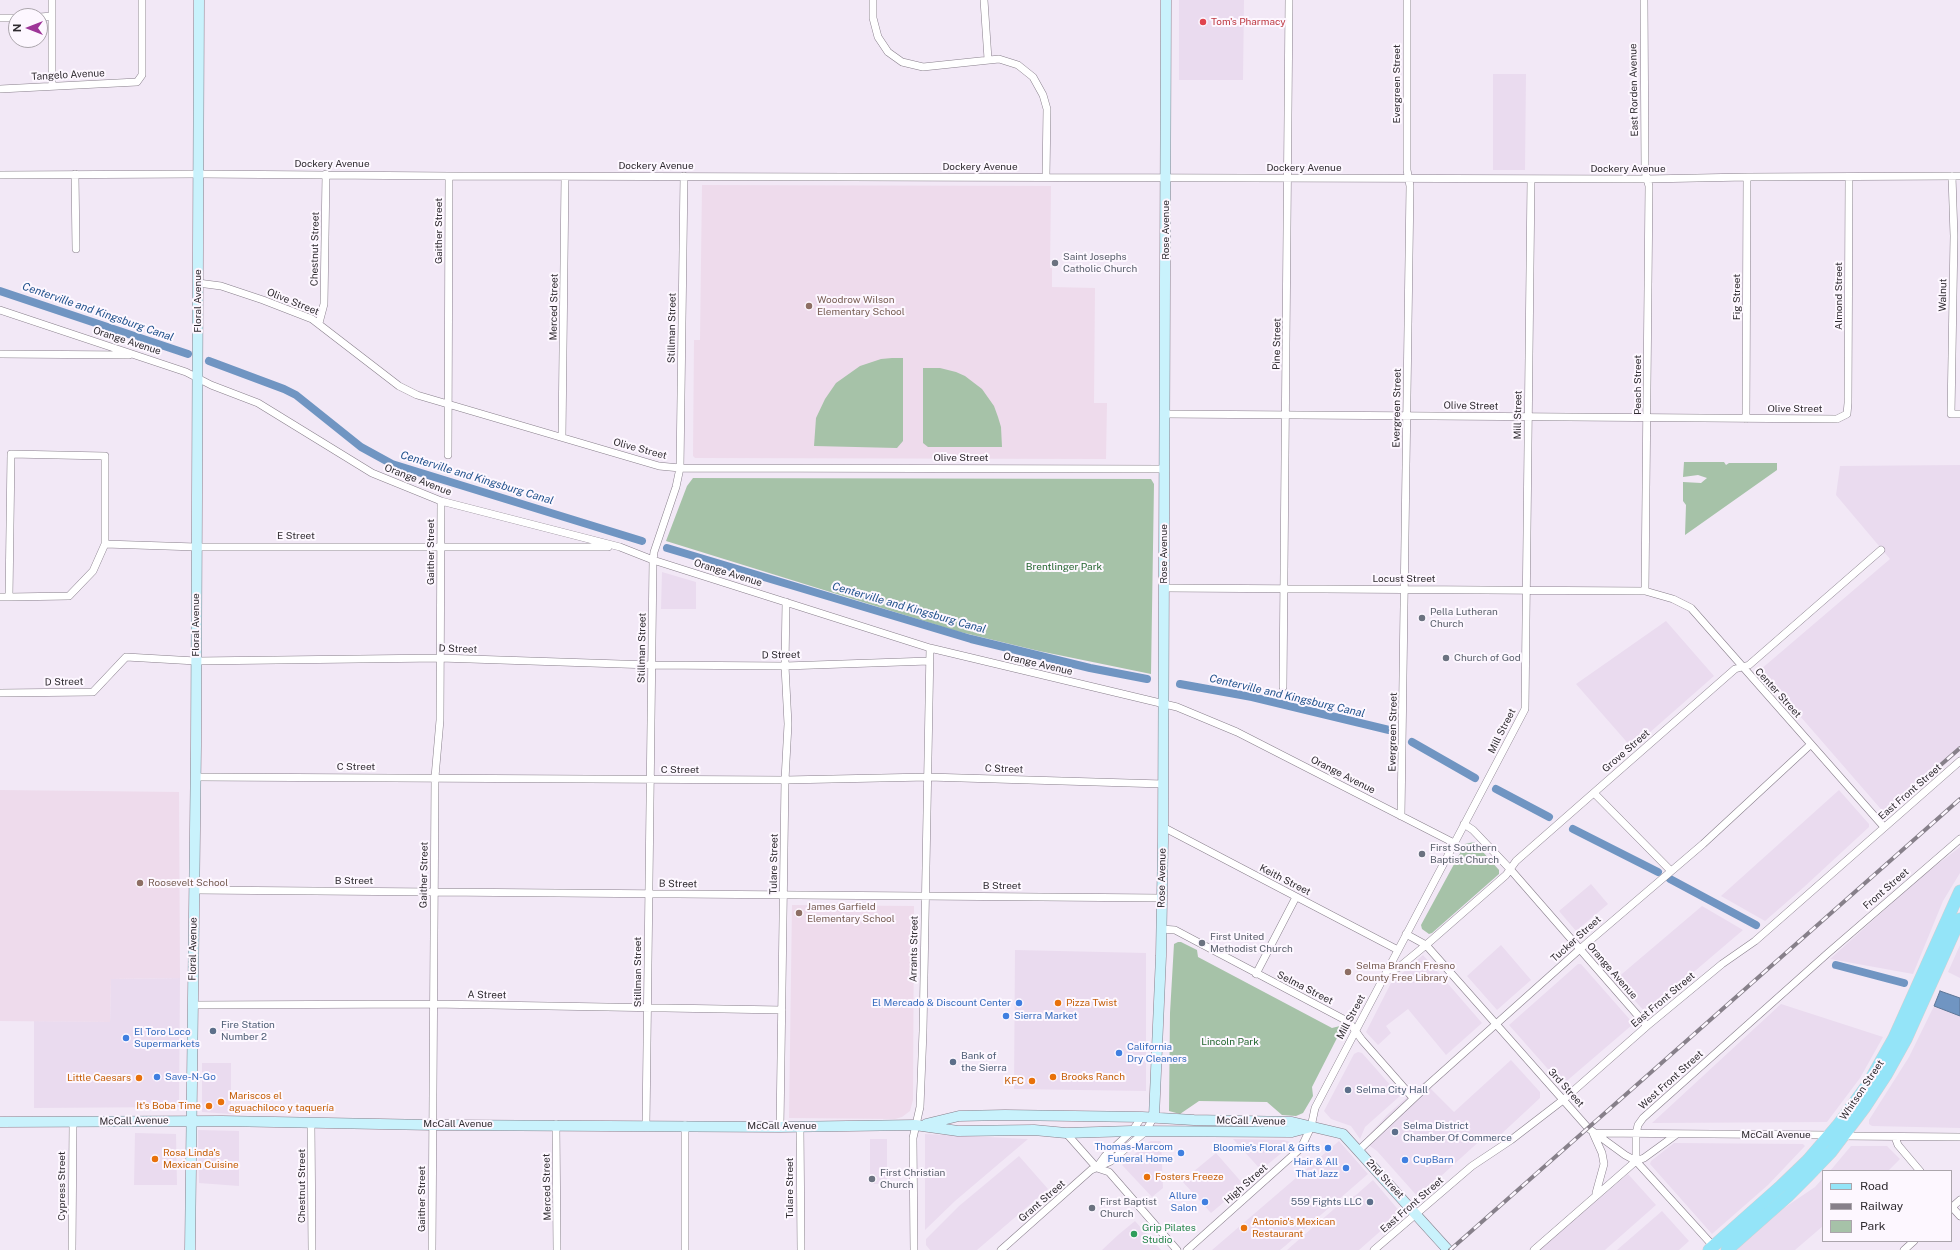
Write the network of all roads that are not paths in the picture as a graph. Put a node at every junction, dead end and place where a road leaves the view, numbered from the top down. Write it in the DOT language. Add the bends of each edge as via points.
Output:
graph roads {
  1 [pos="52,0"];
  2 [pos="142,0"];
  3 [pos="199,0"];
  4 [pos="873,0"];
  5 [pos="984,0"];
  6 [pos="1166,0"];
  7 [pos="1289,0"];
  8 [pos="1407,0"];
  9 [pos="1644,0"];
  10 [pos="48,16"];
  11 [pos="52,16"];
  12 [pos="988,59"];
  13 [pos="52,86"];
  14 [pos="0,89"];
  15 [pos="75,174"];
  16 [pos="199,174"];
  17 [pos="326,174"];
  18 [pos="0,175"];
  19 [pos="449,176"];
  20 [pos="684,176"];
  21 [pos="1748,176"];
  22 [pos="1956,176"];
  23 [pos="565,177"];
  24 [pos="1046,177"];
  25 [pos="1849,177"];
  26 [pos="1167,178"];
  27 [pos="1289,178"];
  28 [pos="1408,178"];
  29 [pos="1531,178"];
  30 [pos="1647,179"];
  31 [pos="1957,236"];
  32 [pos="76,249"];
  33 [pos="198,283"];
  34 [pos="0,310"];
  35 [pos="319,323"];
  36 [pos="0,354"];
  37 [pos="138,355"];
  38 [pos="198,378"];
  39 [pos="448,405"];
  40 [pos="1165,414"];
  41 [pos="1847,414"];
  42 [pos="1960,414"];
  43 [pos="1286,415"];
  44 [pos="1407,415"];
  45 [pos="1528,417"];
  46 [pos="1648,418"];
  47 [pos="1746,419"];
  48 [pos="562,437"];
  49 [pos="448,455"];
  50 [pos="680,468"];
  51 [pos="1164,468"];
  52 [pos="441,501"];
  53 [pos="105,544"];
  54 [pos="441,546"];
  55 [pos="196,547"];
  56 [pos="620,547"];
  57 [pos="1881,550"];
  58 [pos="653,560"];
  59 [pos="1163,588"];
  60 [pos="1284,588"];
  61 [pos="1405,589"];
  62 [pos="1527,590"];
  63 [pos="1645,591"];
  64 [pos="0,597"];
  65 [pos="9,597"];
  66 [pos="786,602"];
  67 [pos="930,648"];
  68 [pos="440,658"];
  69 [pos="196,661"];
  70 [pos="930,661"];
  71 [pos="651,665"];
  72 [pos="785,666"];
  73 [pos="1741,667"];
  74 [pos="1283,688"];
  75 [pos="0,693"];
  76 [pos="1164,704"];
  77 [pos="1810,745"];
  78 [pos="1960,761"];
  79 [pos="196,777"];
  80 [pos="434,777"];
  81 [pos="928,777"];
  82 [pos="650,780"];
  83 [pos="785,780"];
  84 [pos="1163,784"];
  85 [pos="1594,792"];
  86 [pos="1401,816"];
  87 [pos="1464,824"];
  88 [pos="1163,826"];
  89 [pos="1884,827"];
  90 [pos="1959,838"];
  91 [pos="1454,843"];
  92 [pos="1510,868"];
  93 [pos="1670,870"];
  94 [pos="194,890"];
  95 [pos="434,891"];
  96 [pos="1960,891"];
  97 [pos="649,894"];
  98 [pos="783,895"];
  99 [pos="924,896"];
  100 [pos="1296,897"];
  101 [pos="1162,898"];
  102 [pos="1960,919"];
  103 [pos="1161,929"];
  104 [pos="1406,934"];
  105 [pos="1426,945"];
  106 [pos="1580,949"];
  107 [pos="1398,950"];
  108 [pos="1828,953"];
  109 [pos="1388,970"];
  110 [pos="1256,974"];
  111 [pos="432,1004"];
  112 [pos="192,1005"];
  113 [pos="648,1008"];
  114 [pos="782,1010"];
  115 [pos="1496,1024"];
  116 [pos="1646,1026"];
  117 [pos="1355,1030"];
  118 [pos="1413,1098"];
  119 [pos="1563,1100"];
  120 [pos="1154,1112"];
  121 [pos="1142,1117"];
  122 [pos="191,1121"];
  123 [pos="0,1122"];
  124 [pos="73,1122"];
  125 [pos="311,1122"];
  126 [pos="556,1124"];
  127 [pos="432,1125"];
  128 [pos="646,1125"];
  129 [pos="685,1125"];
  130 [pos="915,1125"];
  131 [pos="780,1126"];
  132 [pos="800,1126"];
  133 [pos="1311,1127"];
  134 [pos="1132,1131"];
  135 [pos="1145,1132"];
  136 [pos="1593,1132"];
  137 [pos="1066,1133"];
  138 [pos="1636,1134"];
  139 [pos="1677,1134"];
  140 [pos="1830,1135"];
  141 [pos="1844,1136"];
  142 [pos="1895,1137"];
  143 [pos="1960,1137"];
  144 [pos="1358,1150"];
  145 [pos="1636,1161"];
  146 [pos="1097,1168"];
  147 [pos="1919,1170"];
  148 [pos="1595,1195"];
  149 [pos="1960,1200"];
  150 [pos="1952,1206"];
  151 [pos="1952,1208"];
  152 [pos="1417,1214"];
  153 [pos="1960,1216"];
  154 [pos="1913,1242"];
  155 [pos="1713,1249"];
  156 [pos="72,1250"];
  157 [pos="190,1250"];
  158 [pos="312,1250"];
  159 [pos="432,1250"];
  160 [pos="557,1250"];
  161 [pos="685,1250"];
  162 [pos="800,1250"];
  163 [pos="914,1250"];
  164 [pos="1001,1250"];
  165 [pos="1177,1250"];
  166 [pos="1187,1250"];
  167 [pos="1374,1250"];
  168 [pos="1448,1250"];
  169 [pos="1534,1250"];
  170 [pos="1727,1250"];
  171 [pos="1904,1250"];
  1 -- 11 [label="street"];
  2 -- 13 [label="street, Tangelo Avenue" via="142,75 137,82"];
  3 -- 16 [label="street, Floral Avenue"];
  4 -- 12 [label="street" via="873,18 878,38 888,52 902,62 923,67"];
  5 -- 12 [label="street"];
  6 -- 26 [label="street, Rose Avenue"];
  7 -- 27 [label="street, Pine Street"];
  8 -- 28 [label="street, Evergreen Street"];
  9 -- 30 [label="street, East Rorden Avenue"];
  10 -- 11 [label="street"];
  11 -- 13 [label="street"];
  12 -- 24 [label="street" via="1009,61 1018,65 1033,77 1039,86 1047,109"];
  13 -- 14 [label="street, Tangelo Avenue"];
  15 -- 16 [label="street, Dockery Avenue"];
  15 -- 18 [label="street, Dockery Avenue"];
  15 -- 32 [label="street"];
  16 -- 17 [label="street, Dockery Avenue"];
  16 -- 33 [label="street, Floral Avenue"];
  17 -- 19 [label="street, Dockery Avenue"];
  17 -- 35 [label="street, Chestnut Street" via="324,304"];
  19 -- 23 [label="street, Dockery Avenue"];
  19 -- 39 [label="street, Gaither Street"];
  20 -- 23 [label="street, Dockery Avenue"];
  20 -- 24 [label="street, Dockery Avenue"];
  20 -- 50 [label="street, Stillman Street"];
  21 -- 25 [label="street, Dockery Avenue"];
  21 -- 30 [label="street, Dockery Avenue"];
  21 -- 47 [label="street, Fig Street"];
  22 -- 25 [label="street, Dockery Avenue"];
  22 -- 31 [label="street, Walnut"];
  23 -- 48 [label="street, Merced Street"];
  24 -- 26 [label="street, Dockery Avenue"];
  25 -- 41 [label="street, Almond Street"];
  26 -- 27 [label="street, Dockery Avenue"];
  26 -- 40 [label="street, Rose Avenue"];
  27 -- 28 [label="street, Dockery Avenue"];
  27 -- 43 [label="street, Pine Street"];
  28 -- 29 [label="street, Dockery Avenue"];
  28 -- 44 [label="street, Evergreen Street"];
  29 -- 30 [label="street, Dockery Avenue"];
  29 -- 45 [label="street, Mill Street"];
  30 -- 46 [label="street, Peach Street"];
  31 -- 42 [label="street, Walnut" via="1951,414"];
  33 -- 35 [label="street, Olive Street" via="221,286"];
  33 -- 38 [label="street, Floral Avenue"];
  34 -- 37 [label="street, Orange Avenue"];
  35 -- 39 [label="street, Olive Street" via="399,386"];
  36 -- 37 [label="street"];
  37 -- 38 [label="street, Orange Avenue"];
  38 -- 52 [label="street, Orange Avenue" via="211,386 258,403 372,473"];
  38 -- 55 [label="street, Floral Avenue"];
  39 -- 48 [label="street, Olive Street"];
  39 -- 49 [label="street, Gaither Street"];
  40 -- 43 [label="street, Olive Street"];
  40 -- 51 [label="street, Rose Avenue"];
  41 -- 47 [label="street, Olive Street" via="1837,419"];
  43 -- 44 [label="street, Olive Street"];
  43 -- 60 [label="street, Pine Street"];
  44 -- 45 [label="street, Olive Street"];
  44 -- 61 [label="street, Evergreen Street"];
  45 -- 46 [label="street, Olive Street"];
  45 -- 62 [label="street, Mill Street"];
  46 -- 47 [label="street, Olive Street"];
  46 -- 63 [label="street, Peach Street"];
  48 -- 50 [label="street, Olive Street" via="659,466"];
  50 -- 51 [label="street, Olive Street"];
  50 -- 58 [label="street, Stillman Street"];
  51 -- 59 [label="street, Rose Avenue"];
  52 -- 54 [label="street, Gaither Street"];
  52 -- 56 [label="street, Orange Avenue"];
  53 -- 55 [label="street, E Street"];
  53 -- 65 [label="street" via="93,571 69,596"];
  53 -- 65 [label="street" via="105,456 11,454"];
  54 -- 55 [label="street, E Street"];
  54 -- 56 [label="street, E Street"];
  54 -- 68 [label="street, Gaither Street"];
  55 -- 69 [label="street, Floral Avenue"];
  56 -- 58 [label="street, Orange Avenue"];
  57 -- 73 [label="street, Grove Street" via="1749,664"];
  58 -- 66 [label="street, Orange Avenue"];
  58 -- 71 [label="street, Stillman Street"];
  59 -- 60 [label="street, Locust Street"];
  59 -- 76 [label="street, Rose Avenue"];
  60 -- 61 [label="street, Locust Street"];
  60 -- 74 [label="street, Pine Street"];
  61 -- 62 [label="street, Locust Street"];
  61 -- 86 [label="street, Evergreen Street"];
  62 -- 63 [label="street, Locust Street"];
  62 -- 87 [label="street, Mill Street" via="1524,710"];
  63 -- 73 [label="street, Center Street" via="1673,599 1691,608"];
  64 -- 65 [label="street"];
  66 -- 67 [label="street, Orange Avenue"];
  66 -- 72 [label="street, Tulare Street"];
  67 -- 70 [label="street, Arrants Street"];
  67 -- 76 [label="street, Orange Avenue"];
  68 -- 69 [label="street, D Street"];
  68 -- 71 [label="street, D Street"];
  68 -- 80 [label="street, Gaither Street" via="440,720"];
  69 -- 75 [label="street, D Street" via="126,657 93,692"];
  69 -- 79 [label="street, Floral Avenue"];
  70 -- 72 [label="street, D Street"];
  70 -- 81 [label="street, Arrants Street"];
  71 -- 72 [label="street, D Street"];
  71 -- 82 [label="street, Stillman Street"];
  72 -- 83 [label="street, Tulare Street" via="788,724"];
  73 -- 77 [label="street, Center Street"];
  73 -- 85 [label="street, Grove Street" via="1735,669"];
  76 -- 84 [label="street, Rose Avenue"];
  76 -- 86 [label="street, Orange Avenue" via="1238,732"];
  77 -- 89 [label="street, Center Street"];
  77 -- 93 [label="street, Tucker Street" via="1703,844"];
  78 -- 89 [label="street, East Front Street"];
  79 -- 80 [label="street, C Street"];
  79 -- 94 [label="street, Floral Avenue"];
  80 -- 82 [label="street, C Street"];
  80 -- 95 [label="street, Gaither Street"];
  81 -- 83 [label="street, C Street"];
  81 -- 84 [label="street, C Street"];
  81 -- 99 [label="street, Arrants Street"];
  82 -- 83 [label="street, C Street"];
  82 -- 97 [label="street, Stillman Street"];
  83 -- 98 [label="street, Tulare Street"];
  84 -- 88 [label="street, Rose Avenue"];
  85 -- 92 [label="street, Grove Street"];
  85 -- 93 [label="street"];
  86 -- 91 [label="street, Orange Avenue"];
  87 -- 91 [label="street, Mill Street"];
  87 -- 92 [label="street, Orange Avenue"];
  88 -- 100 [label="street, Keith Street"];
  88 -- 101 [label="street, Rose Avenue"];
  89 -- 116 [label="street, East Front Street" via="1755,941 1722,964"];
  90 -- 108 [label="street, Front Street"];
  91 -- 104 [label="street, Mill Street"];
  92 -- 105 [label="street, Grove Street" via="1506,875"];
  92 -- 106 [label="street, Orange Avenue"];
  93 -- 106 [label="street, Tucker Street"];
  94 -- 95 [label="street, B Street"];
  94 -- 112 [label="street, Floral Avenue"];
  95 -- 97 [label="street, B Street"];
  95 -- 111 [label="street, Gaither Street"];
  96 -- 140 [label="main road, Whitson Street" via="1887,1053 1868,1084"];
  97 -- 98 [label="street, B Street"];
  97 -- 113 [label="street, Stillman Street"];
  98 -- 99 [label="street, B Street"];
  98 -- 114 [label="street, Tulare Street"];
  99 -- 101 [label="street, B Street"];
  99 -- 130 [label="street, Arrants Street" via="920,1108"];
  100 -- 107 [label="street, Keith Street"];
  100 -- 110 [label="street"];
  101 -- 103 [label="street, Rose Avenue"];
  102 -- 141 [label="main road, Whitson Street" via="1906,1040 1883,1080"];
  103 -- 110 [label="street, Selma Street" via="1175,930"];
  103 -- 120 [label="street, Rose Avenue"];
  104 -- 105 [label="street, 3rd Street"];
  104 -- 107 [label="street, Mill Street"];
  105 -- 109 [label="street, Grove Street" via="1398,968"];
  105 -- 115 [label="street, 3rd Street"];
  106 -- 115 [label="street, Tucker Street"];
  106 -- 116 [label="street, Orange Avenue"];
  107 -- 109 [label="street, Mill Street"];
  108 -- 138 [label="street, West Front Street" via="1643,1118"];
  109 -- 117 [label="street, Mill Street"];
  110 -- 117 [label="street, Selma Street" via="1350,1022"];
  111 -- 112 [label="street, A Street"];
  111 -- 113 [label="street, A Street"];
  111 -- 127 [label="street, Gaither Street"];
  112 -- 122 [label="street, Floral Avenue"];
  113 -- 114 [label="street, A Street"];
  113 -- 128 [label="street, Stillman Street"];
  114 -- 131 [label="street, Tulare Street"];
  115 -- 118 [label="street, Tucker Street"];
  115 -- 119 [label="street, 3rd Street"];
  116 -- 119 [label="street, East Front Street"];
  117 -- 118 [label="street, Selma Street"];
  117 -- 133 [label="street, Mill Street" via="1315,1108"];
  118 -- 144 [label="street, Tucker Street"];
  119 -- 136 [label="street, 3rd Street"];
  119 -- 152 [label="street, East Front Street" via="1472,1166"];
  120 -- 121 [label="street"];
  120 -- 133 [label="street, McCall Avenue" via="1194,1120 1292,1122"];
  120 -- 135 [label="street, Grant Street"];
  121 -- 130 [label="street, McCall Avenue" via="966,1116"];
  121 -- 134 [label="street, Grant Street"];
  122 -- 124 [label="street, McCall Avenue"];
  122 -- 125 [label="street, McCall Avenue"];
  122 -- 157 [label="street, Floral Avenue"];
  123 -- 124 [label="street, McCall Avenue"];
  124 -- 156 [label="street, Cypress Street"];
  125 -- 127 [label="street, McCall Avenue"];
  125 -- 158 [label="street, Chestnut Street"];
  126 -- 127 [label="street, McCall Avenue"];
  126 -- 128 [label="street, McCall Avenue"];
  126 -- 160 [label="street, Merced Street"];
  127 -- 159 [label="street, Gaither Street"];
  128 -- 129 [label="street, McCall Avenue"];
  129 -- 131 [label="street, McCall Avenue"];
  129 -- 161 [label="street"];
  130 -- 132 [label="street, McCall Avenue"];
  130 -- 137 [label="street, McCall Avenue" via="958,1131 1034,1130"];
  130 -- 163 [label="street, Arrants Street"];
  131 -- 132 [label="street, McCall Avenue"];
  132 -- 162 [label="street, Tulare Street"];
  133 -- 135 [label="street, McCall Avenue" via="1292,1132"];
  133 -- 144 [label="street, 2nd Street" via="1343,1134"];
  133 -- 166 [label="street, High Street" via="1301,1148"];
  134 -- 135 [label="street, McCall Avenue"];
  134 -- 137 [label="street, McCall Avenue"];
  134 -- 146 [label="street, Grant Street" via="1105,1156"];
  135 -- 146 [label="street, Grant Street" via="1112,1161"];
  136 -- 138 [label="street, McCall Avenue"];
  136 -- 145 [label="street, 3rd Street"];
  136 -- 148 [label="street" via="1604,1164"];
  137 -- 146 [label="street"];
  138 -- 139 [label="street, McCall Avenue"];
  138 -- 145 [label="street, West Front Street"];
  139 -- 140 [label="street, McCall Avenue"];
  139 -- 145 [label="street"];
  140 -- 141 [label="street, McCall Avenue"];
  140 -- 155 [label="main road, Whitson Street" via="1797,1172"];
  141 -- 142 [label="street, McCall Avenue"];
  141 -- 170 [label="main road, Whitson Street" via="1788,1196"];
  142 -- 143 [label="street, McCall Avenue"];
  142 -- 147 [label="street" via="1898,1145"];
  144 -- 152 [label="street, 2nd Street"];
  145 -- 148 [label="street"];
  145 -- 155 [label="street, 3rd Street"];
  146 -- 164 [label="street, Grant Street" via="1091,1170"];
  146 -- 165 [label="street" via="1109,1172"];
  148 -- 169 [label="street"];
  149 -- 150 [label="street"];
  151 -- 153 [label="street"];
  152 -- 167 [label="street, East Front Street"];
  152 -- 168 [label="street, 2nd Street"];
  154 -- 171 [label="street"];
}
